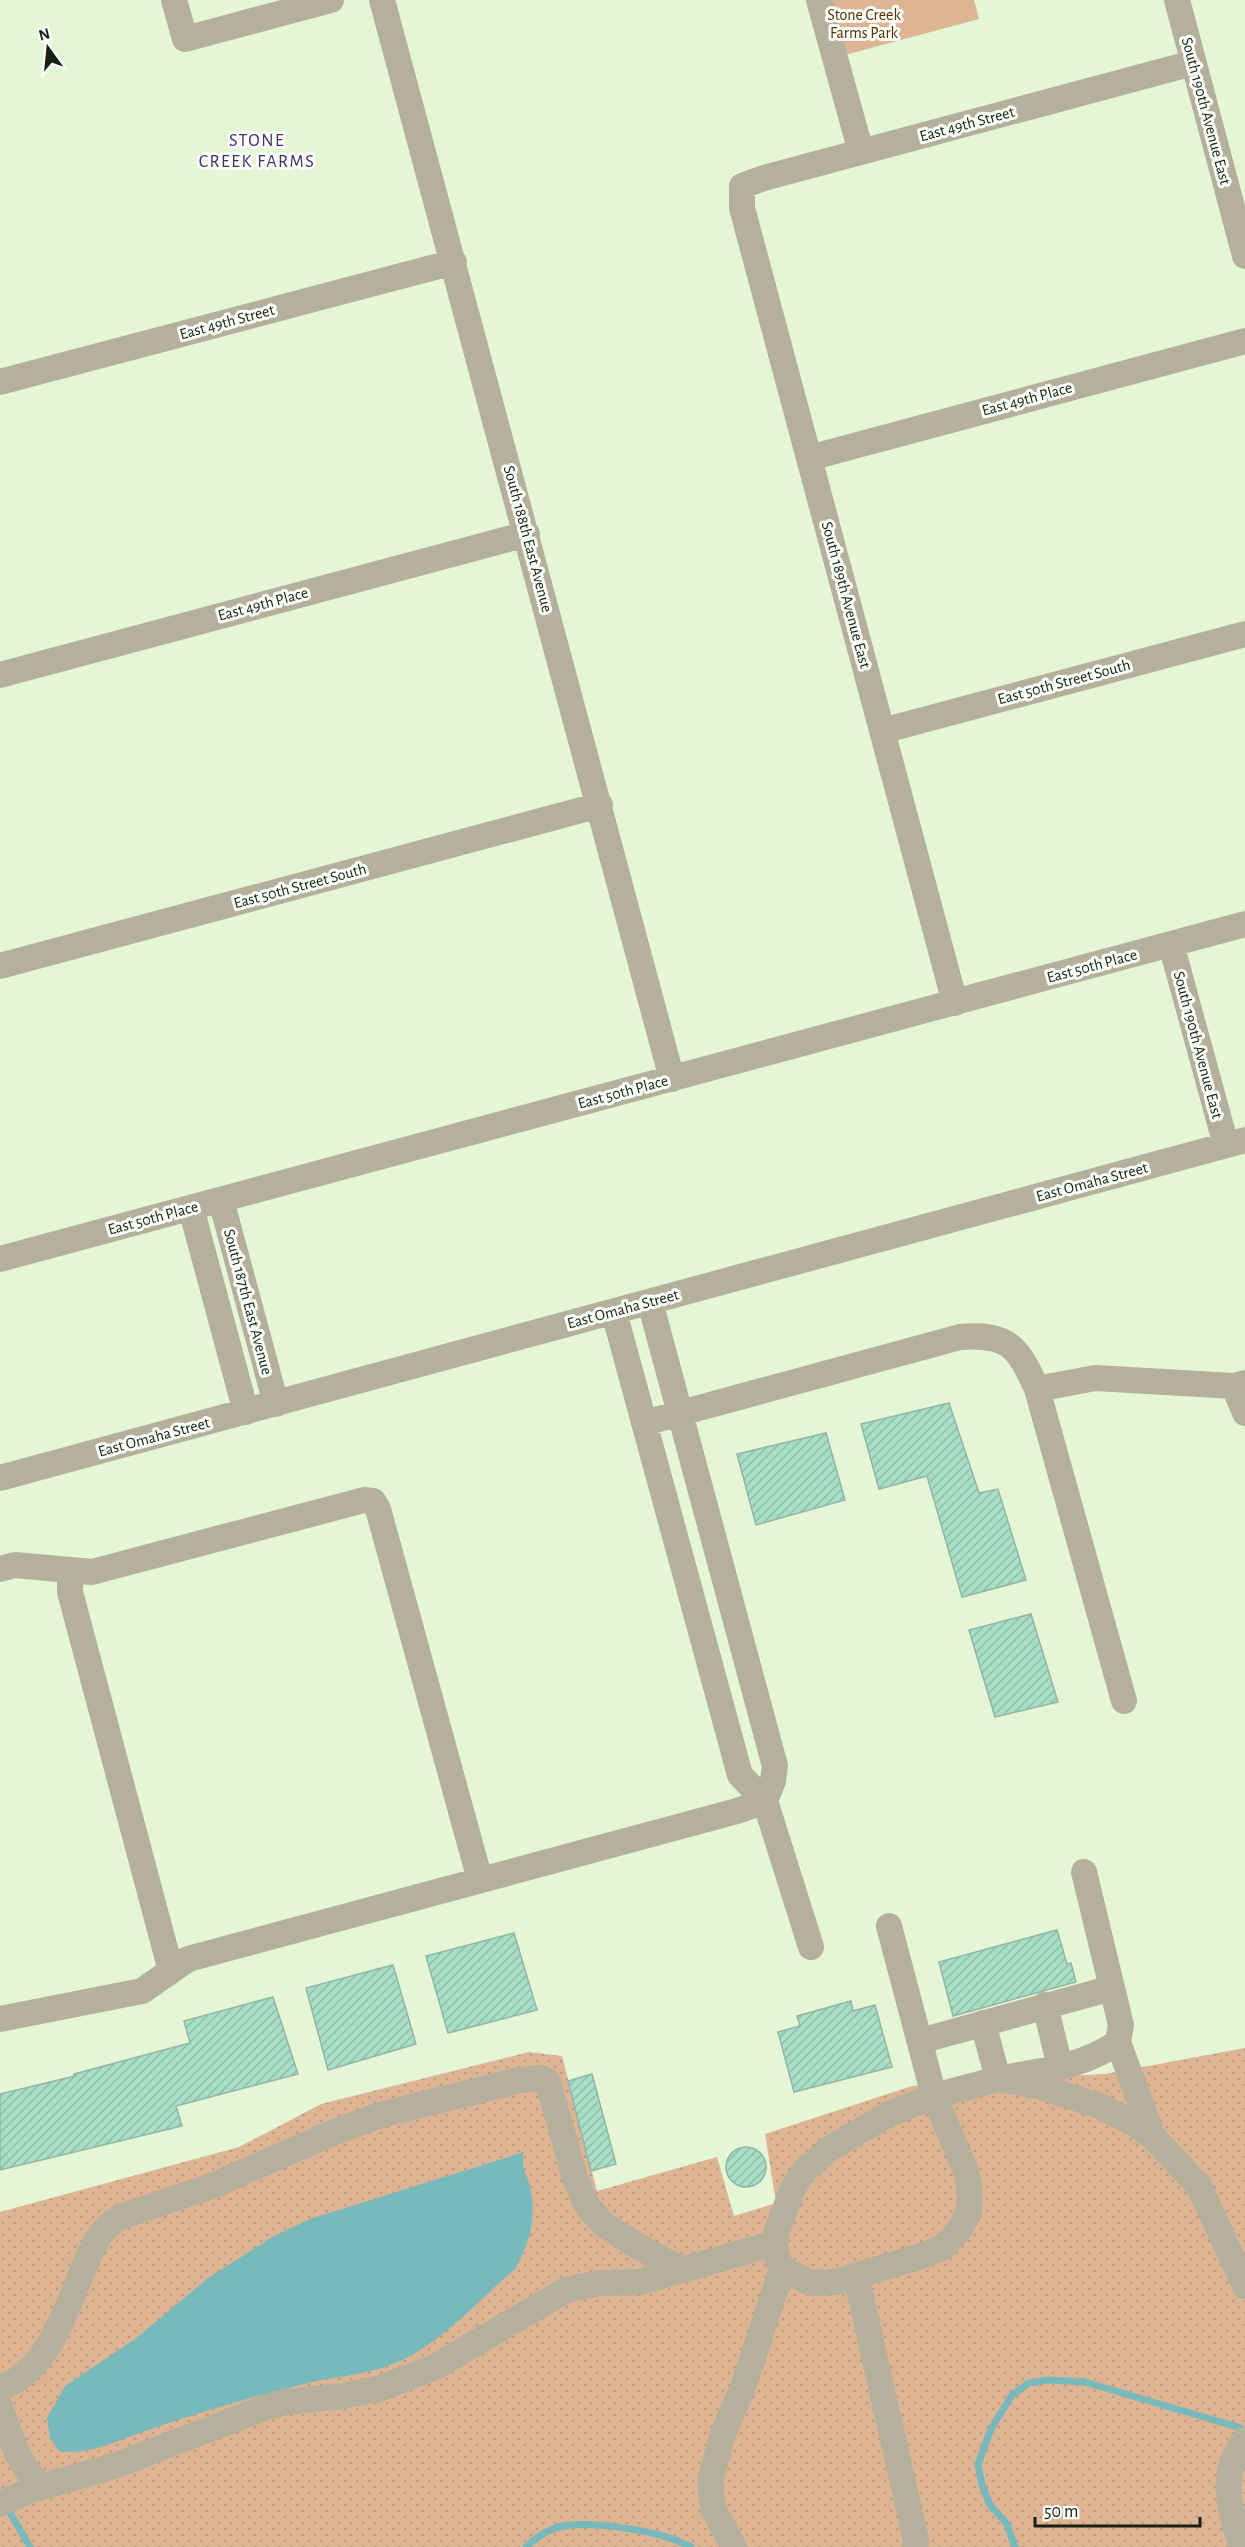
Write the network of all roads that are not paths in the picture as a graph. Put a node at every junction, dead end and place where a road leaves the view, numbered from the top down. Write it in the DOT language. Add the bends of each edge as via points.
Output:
graph roads {
  1 [pos="174,0"];
  2 [pos="331,0"];
  3 [pos="382,0"];
  4 [pos="819,0"];
  5 [pos="1177,0"];
  6 [pos="1193,63"];
  7 [pos="861,152"];
  8 [pos="742,186"];
  9 [pos="1245,256"];
  10 [pos="454,262"];
  11 [pos="1245,341"];
  12 [pos="0,382"];
  13 [pos="809,458"];
  14 [pos="527,534"];
  15 [pos="1245,634"];
  16 [pos="0,675"];
  17 [pos="882,731"];
  18 [pos="600,805"];
  19 [pos="1245,924"];
  20 [pos="1171,944"];
  21 [pos="0,966"];
  22 [pos="955,1003"];
  23 [pos="672,1079"];
  24 [pos="1235,1143"];
  25 [pos="221,1200"];
  26 [pos="191,1208"];
  27 [pos="0,1259"];
  28 [pos="650,1302"];
  29 [pos="614,1312"];
  30 [pos="1240,1385"];
  31 [pos="1037,1389"];
  32 [pos="276,1404"];
  33 [pos="246,1412"];
  34 [pos="1245,1413"];
  35 [pos="678,1414"];
  36 [pos="644,1423"];
  37 [pos="0,1478"];
  38 [pos="0,1569"];
  39 [pos="70,1571"];
  40 [pos="1124,1701"];
  41 [pos="765,1801"];
  42 [pos="1084,1872"];
  43 [pos="480,1880"];
  44 [pos="889,1926"];
  45 [pos="811,1947"];
  46 [pos="171,1971"];
  47 [pos="1112,1988"];
  48 [pos="1045,2005"];
  49 [pos="0,2019"];
  50 [pos="983,2023"];
  51 [pos="920,2041"];
  52 [pos="1118,2042"];
  53 [pos="1060,2067"];
  54 [pos="998,2079"];
  55 [pos="934,2096"];
  56 [pos="1153,2137"];
  57 [pos="775,2243"];
  58 [pos="685,2269"];
  59 [pos="782,2269"];
  60 [pos="856,2276"];
  61 [pos="1245,2286"];
  62 [pos="0,2388"];
  63 [pos="0,2407"];
  64 [pos="1245,2440"];
  65 [pos="42,2486"];
  66 [pos="0,2504"];
  67 [pos="734,2547"];
  68 [pos="915,2547"];
  69 [pos="1242,2547"];
  1 -- 2 [label="street" via="185,39"];
  3 -- 10 [label="street, South 188th East Avenue"];
  4 -- 7 [label="street"];
  5 -- 6 [label="street, South 190th Avenue East"];
  6 -- 7 [label="street, East 49th Street"];
  6 -- 9 [label="street, South 190th Avenue East"];
  7 -- 8 [label="street, East 49th Street"];
  8 -- 13 [label="street, South 189th Avenue East" via="742,208"];
  10 -- 12 [label="street, East 49th Street"];
  10 -- 14 [label="street, South 188th East Avenue"];
  11 -- 13 [label="street, East 49th Place"];
  13 -- 17 [label="street, South 189th Avenue East"];
  14 -- 16 [label="street, East 49th Place"];
  14 -- 18 [label="street, South 188th East Avenue"];
  15 -- 17 [label="street, East 50th Street South"];
  17 -- 22 [label="street, South 189th Avenue East"];
  18 -- 21 [label="street, East 50th Street South"];
  18 -- 23 [label="street, South 188th East Avenue"];
  19 -- 20 [label="street, East 50th Place"];
  20 -- 22 [label="street, East 50th Place"];
  20 -- 24 [label="street, South 190th Avenue East"];
  22 -- 23 [label="street, East 50th Place"];
  23 -- 25 [label="street, East 50th Place"];
  24 -- 28 [label="street, East Omaha Street"];
  25 -- 26 [label="street, East 50th Place"];
  25 -- 32 [label="street, South 187th East Avenue"];
  26 -- 27 [label="street, East 50th Place"];
  26 -- 33 [label="street, South 187th East Avenue"];
  28 -- 29 [label="street, East Omaha Street"];
  28 -- 35 [label="street"];
  29 -- 32 [label="street, East Omaha Street"];
  29 -- 36 [label="street"];
  30 -- 31 [label="street" via="1095,1378"];
  30 -- 34 [label="street"];
  31 -- 35 [label="street" via="1023,1358 1010,1346 986,1335 960,1337"];
  31 -- 40 [label="street"];
  32 -- 33 [label="street, East Omaha Street"];
  33 -- 37 [label="street, East Omaha Street"];
  35 -- 36 [label="street"];
  35 -- 41 [label="street" via="775,1766"];
  36 -- 41 [label="street" via="740,1775"];
  38 -- 39 [label="street" via="15,1565"];
  39 -- 43 [label="street" via="92,1572 364,1500 373,1501"];
  39 -- 46 [label="street" via="70,1592"];
  41 -- 43 [label="street"];
  41 -- 45 [label="street"];
  42 -- 47 [label="street"];
  43 -- 46 [label="street" via="188,1959"];
  44 -- 51 [label="street"];
  46 -- 49 [label="street" via="142,1992"];
  47 -- 48 [label="street"];
  47 -- 52 [label="street" via="1121,2025"];
  48 -- 50 [label="street"];
  48 -- 53 [label="street"];
  50 -- 51 [label="street"];
  50 -- 54 [label="street"];
  51 -- 55 [label="street"];
  52 -- 53 [label="street" via="1104,2052"];
  52 -- 56 [label="street"];
  53 -- 54 [label="street"];
  54 -- 55 [label="street"];
  54 -- 56 [label="street" via="1038,2086 1097,2105"];
  55 -- 57 [label="street" via="857,2131 804,2170 788,2199"];
  55 -- 60 [label="street" via="966,2170 969,2212 958,2232 942,2248"];
  56 -- 61 [label="street" via="1199,2186"];
  57 -- 58 [label="street"];
  57 -- 59 [label="street"];
  58 -- 62 [label="street" via="664,2261 603,2224 586,2204 575,2178 548,2082 542,2078 520,2080 355,2123 212,2187 111,2222 97,2240 36,2364 13,2383"];
  58 -- 65 [label="street" via="640,2282 600,2283 566,2290 465,2351 407,2379 363,2393 264,2408 117,2465"];
  59 -- 60 [label="street" via="811,2283"];
  59 -- 67 [label="street" via="743,2387 722,2436 710,2482 713,2510"];
  60 -- 68 [label="street"];
  63 -- 65 [label="street" via="23,2466"];
  64 -- 69 [label="street" via="1230,2465 1228,2480 1228,2497"];
  65 -- 66 [label="street"];
}
